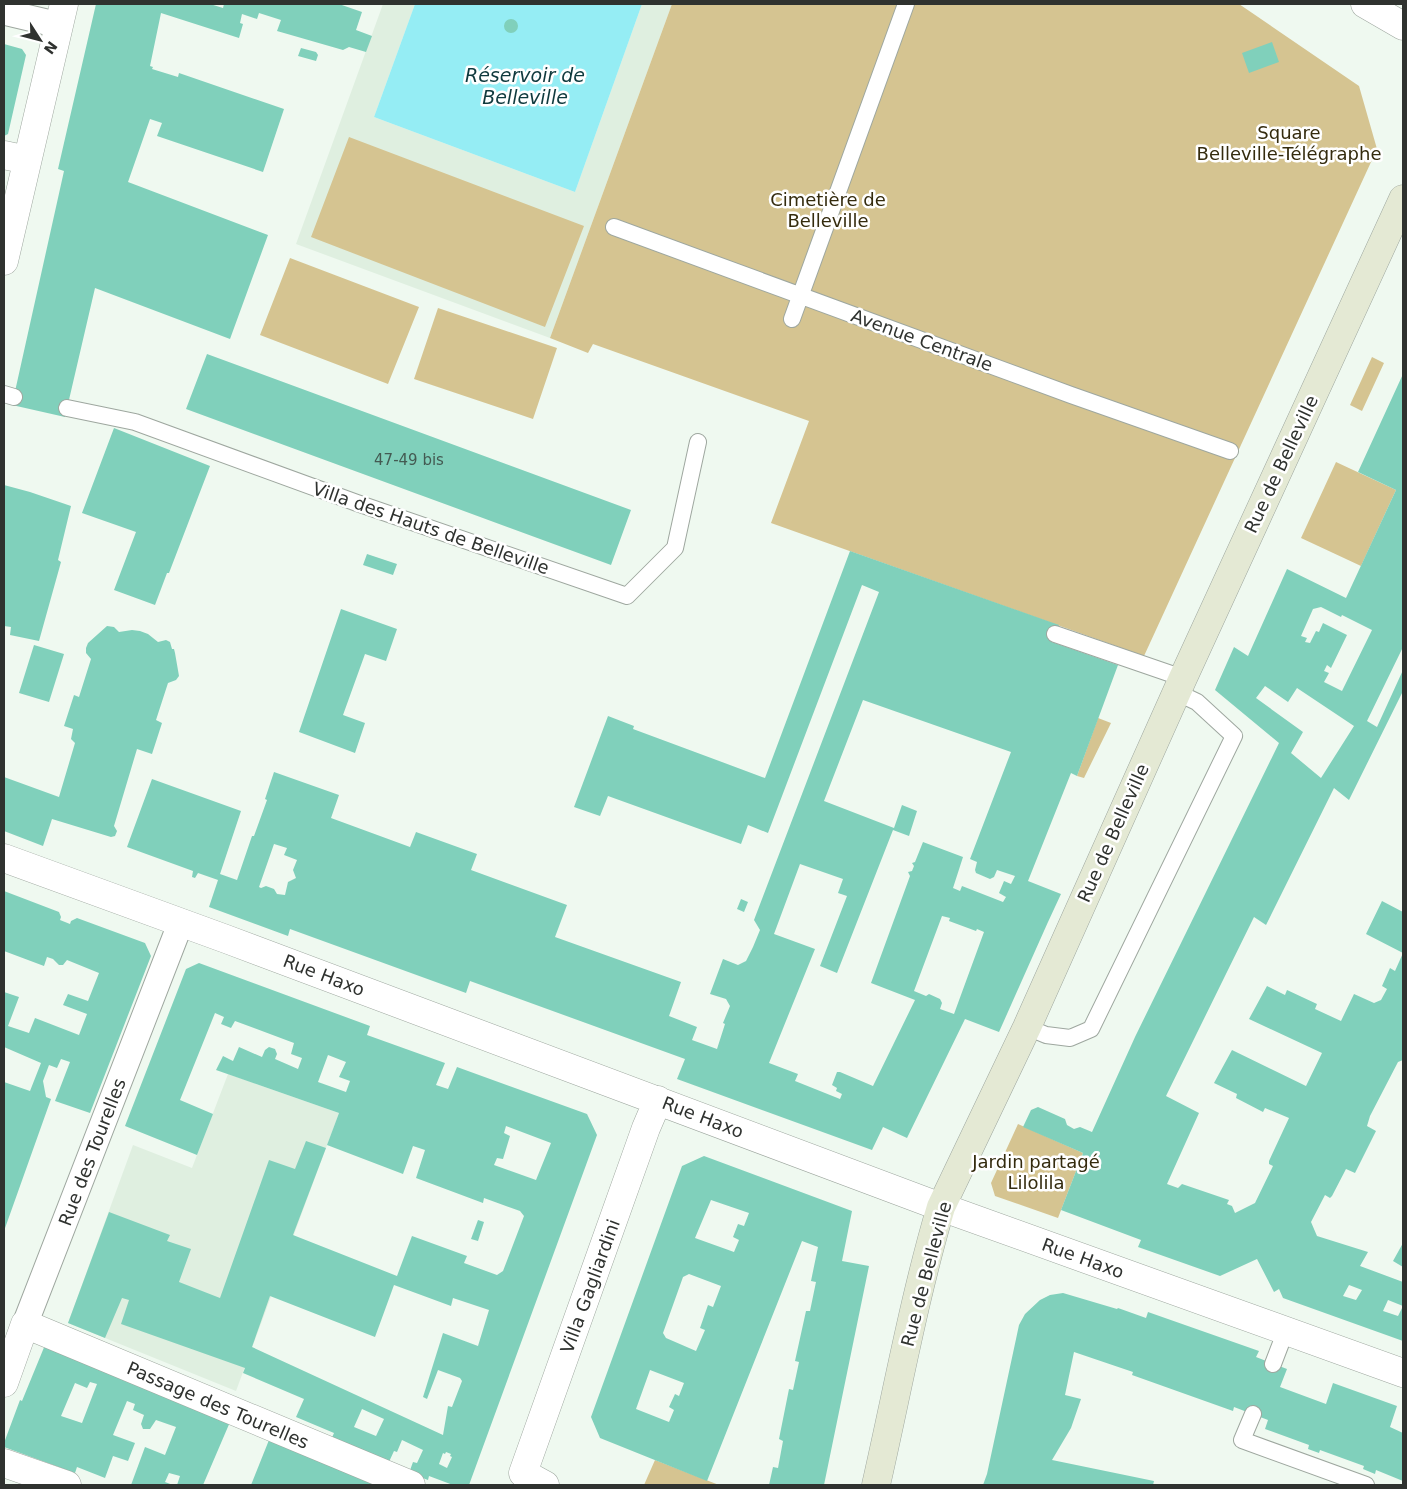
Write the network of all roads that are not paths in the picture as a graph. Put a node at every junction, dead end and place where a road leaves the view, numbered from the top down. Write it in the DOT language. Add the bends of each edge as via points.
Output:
graph roads {
  1 [pos="906,4"];
  2 [pos="1365,4"];
  3 [pos="4,12"];
  4 [pos="62,14"];
  5 [pos="1403,26"];
  6 [pos="16,157"];
  7 [pos="1403,199"];
  8 [pos="614,227"];
  9 [pos="4,261"];
  10 [pos="801,296"];
  11 [pos="792,319"];
  12 [pos="67,408"];
  13 [pos="698,442"];
  14 [pos="1230,451"];
  15 [pos="1055,634"];
  16 [pos="1180,685"];
  17 [pos="4,858"];
  18 [pos="181,922"];
  19 [pos="1027,1027"];
  20 [pos="658,1100"];
  21 [pos="942,1207"];
  22 [pos="26,1324"];
  23 [pos="1286,1330"];
  24 [pos="1273,1364"];
  25 [pos="1403,1373"];
  26 [pos="4,1383"];
  27 [pos="1253,1414"];
  28 [pos="4,1463"];
  29 [pos="534,1479"];
  30 [pos="67,1485"];
  31 [pos="411,1485"];
  32 [pos="876,1485"];
  33 [pos="1366,1485"];
  1 -- 10 [label="lane"];
  2 -- 5 [label="street"];
  3 -- 4 [label="street"];
  4 -- 6 [label="street"];
  6 -- 9 [label="street"];
  7 -- 16 [label="main road, Rue de Belleville"];
  8 -- 10 [label="lane, Avenue Centrale"];
  10 -- 11 [label="lane"];
  10 -- 14 [label="lane, Avenue Centrale"];
  12 -- 13 [label="lane, Villa des Hauts de Belleville" via="135,422 627,596 674,548"];
  15 -- 16 [label="lane"];
  16 -- 19 [label="main road, Rue de Belleville"];
  16 -- 19 [label="lane" via="1234,736 1091,1029 1070,1038 1046,1035"];
  17 -- 18 [label="street, Rue Haxo"];
  18 -- 20 [label="street, Rue Haxo"];
  18 -- 22 [label="street, Rue des Tourelles"];
  19 -- 21 [label="main road, Rue de Belleville"];
  20 -- 21 [label="street, Rue Haxo"];
  20 -- 29 [label="street, Villa Gagliardini" via="646,1128"];
  21 -- 23 [label="street, Rue Haxo"];
  21 -- 32 [label="main road, Rue de Belleville" via="923,1276"];
  22 -- 26 [label="street, Rue des Tourelles"];
  22 -- 31 [label="street, Passage des Tourelles"];
  23 -- 24 [label="lane"];
  23 -- 25 [label="street, Rue Haxo"];
  27 -- 33 [label="lane" via="1242,1440"];
  28 -- 30 [label="street"];
}
